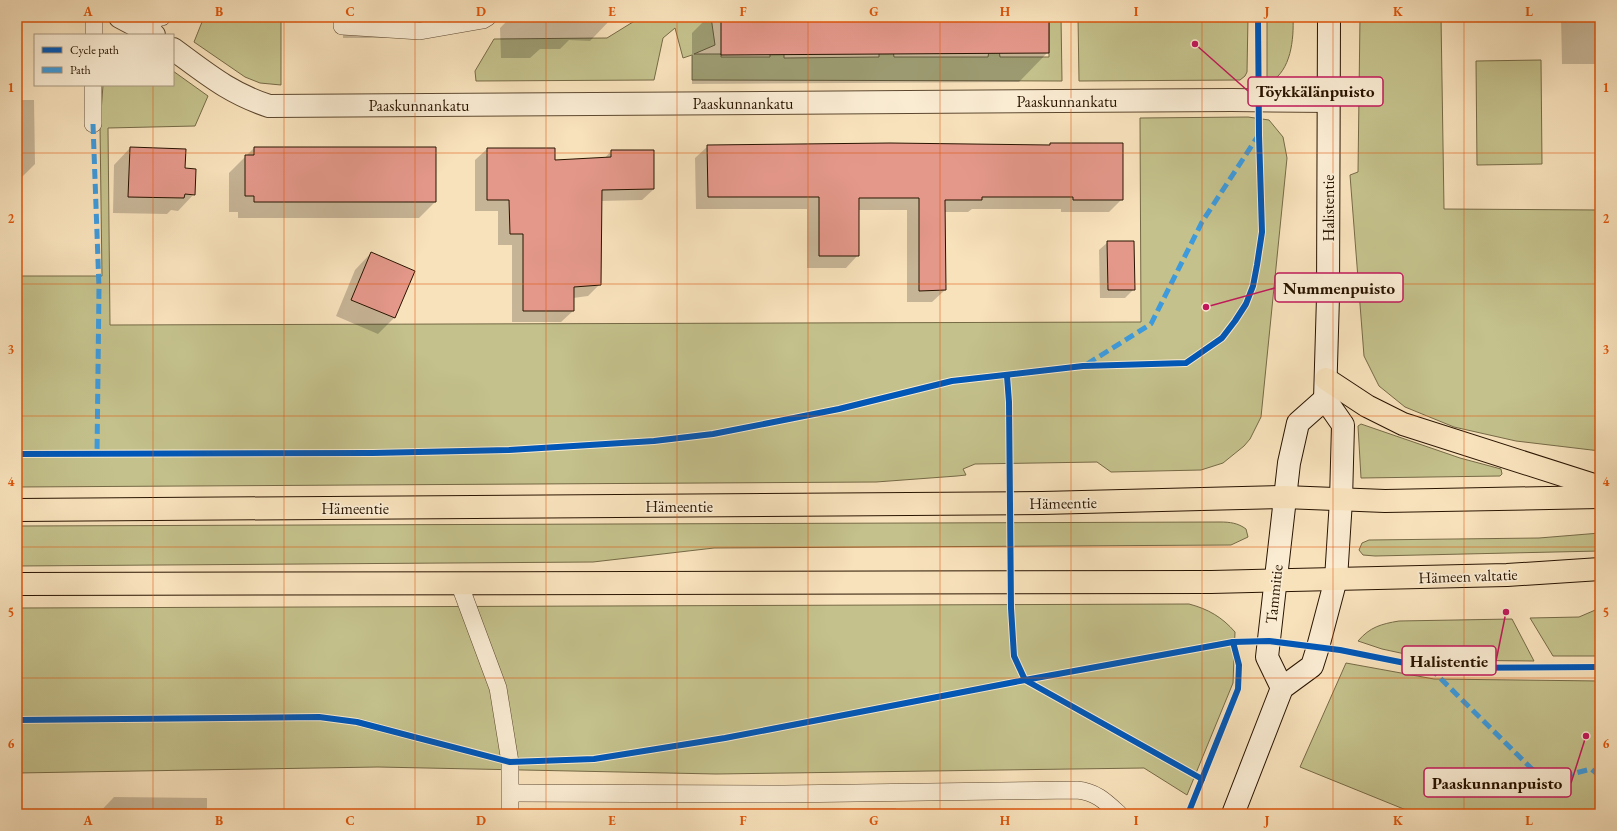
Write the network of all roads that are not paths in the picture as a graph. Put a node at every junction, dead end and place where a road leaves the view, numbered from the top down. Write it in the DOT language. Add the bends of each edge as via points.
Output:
graph roads {
  1 [pos="94,17"];
  2 [pos="120,17"];
  3 [pos="342,17"];
  4 [pos="488,17"];
  5 [pos="1329,17"];
  6 [pos="154,28"];
  7 [pos="94,34"];
  8 [pos="174,50"];
  9 [pos="93,86"];
  10 [pos="1329,101"];
  11 [pos="94,124"];
  12 [pos="1326,389"];
  13 [pos="1600,486"];
  14 [pos="1284,497"];
  15 [pos="1600,497"];
  16 [pos="1341,500"];
  17 [pos="17,510"];
  18 [pos="1600,569"];
  19 [pos="1336,579"];
  20 [pos="1276,580"];
  21 [pos="459,583"];
  22 [pos="17,584"];
  23 [pos="1282,688"];
  24 [pos="511,793"];
  25 [pos="510,814"];
  26 [pos="1119,814"];
  27 [pos="1233,814"];
  1 -- 7 [label="lane"];
  2 -- 6 [label="street"];
  3 -- 4 [label="lane" via="342,26 420,31"];
  5 -- 10 [label="street, Halistentie"];
  8 -- 10 [label="street, Paaskunnankatu" via="222,85 246,98 269,106"];
  9 -- 11 [label="lane"];
  10 -- 12 [label="street, Halistentie"];
  12 -- 13 [label="highway" via="1403,424"];
  12 -- 14 [label="street" via="1298,422"];
  12 -- 16 [label="street" via="1343,425"];
  14 -- 16 [label="highway, Hämeentie"];
  14 -- 17 [label="highway, Hämeentie" via="1034,504"];
  14 -- 20 [label="street, Tammitie"];
  15 -- 16 [label="highway"];
  16 -- 19 [label="street"];
  18 -- 19 [label="highway, Hämeen valtatie" via="1507,575"];
  19 -- 20 [label="highway"];
  19 -- 23 [label="street" via="1312,666"];
  20 -- 21 [label="highway"];
  20 -- 23 [label="street, Tammitie" via="1267,657"];
  21 -- 22 [label="highway"];
  21 -- 24 [label="lane" via="498,688 510,762"];
  23 -- 27 [label="street"];
  24 -- 25 [label="lane"];
  24 -- 26 [label="lane" via="784,794 1077,790 1090,792"];
}
